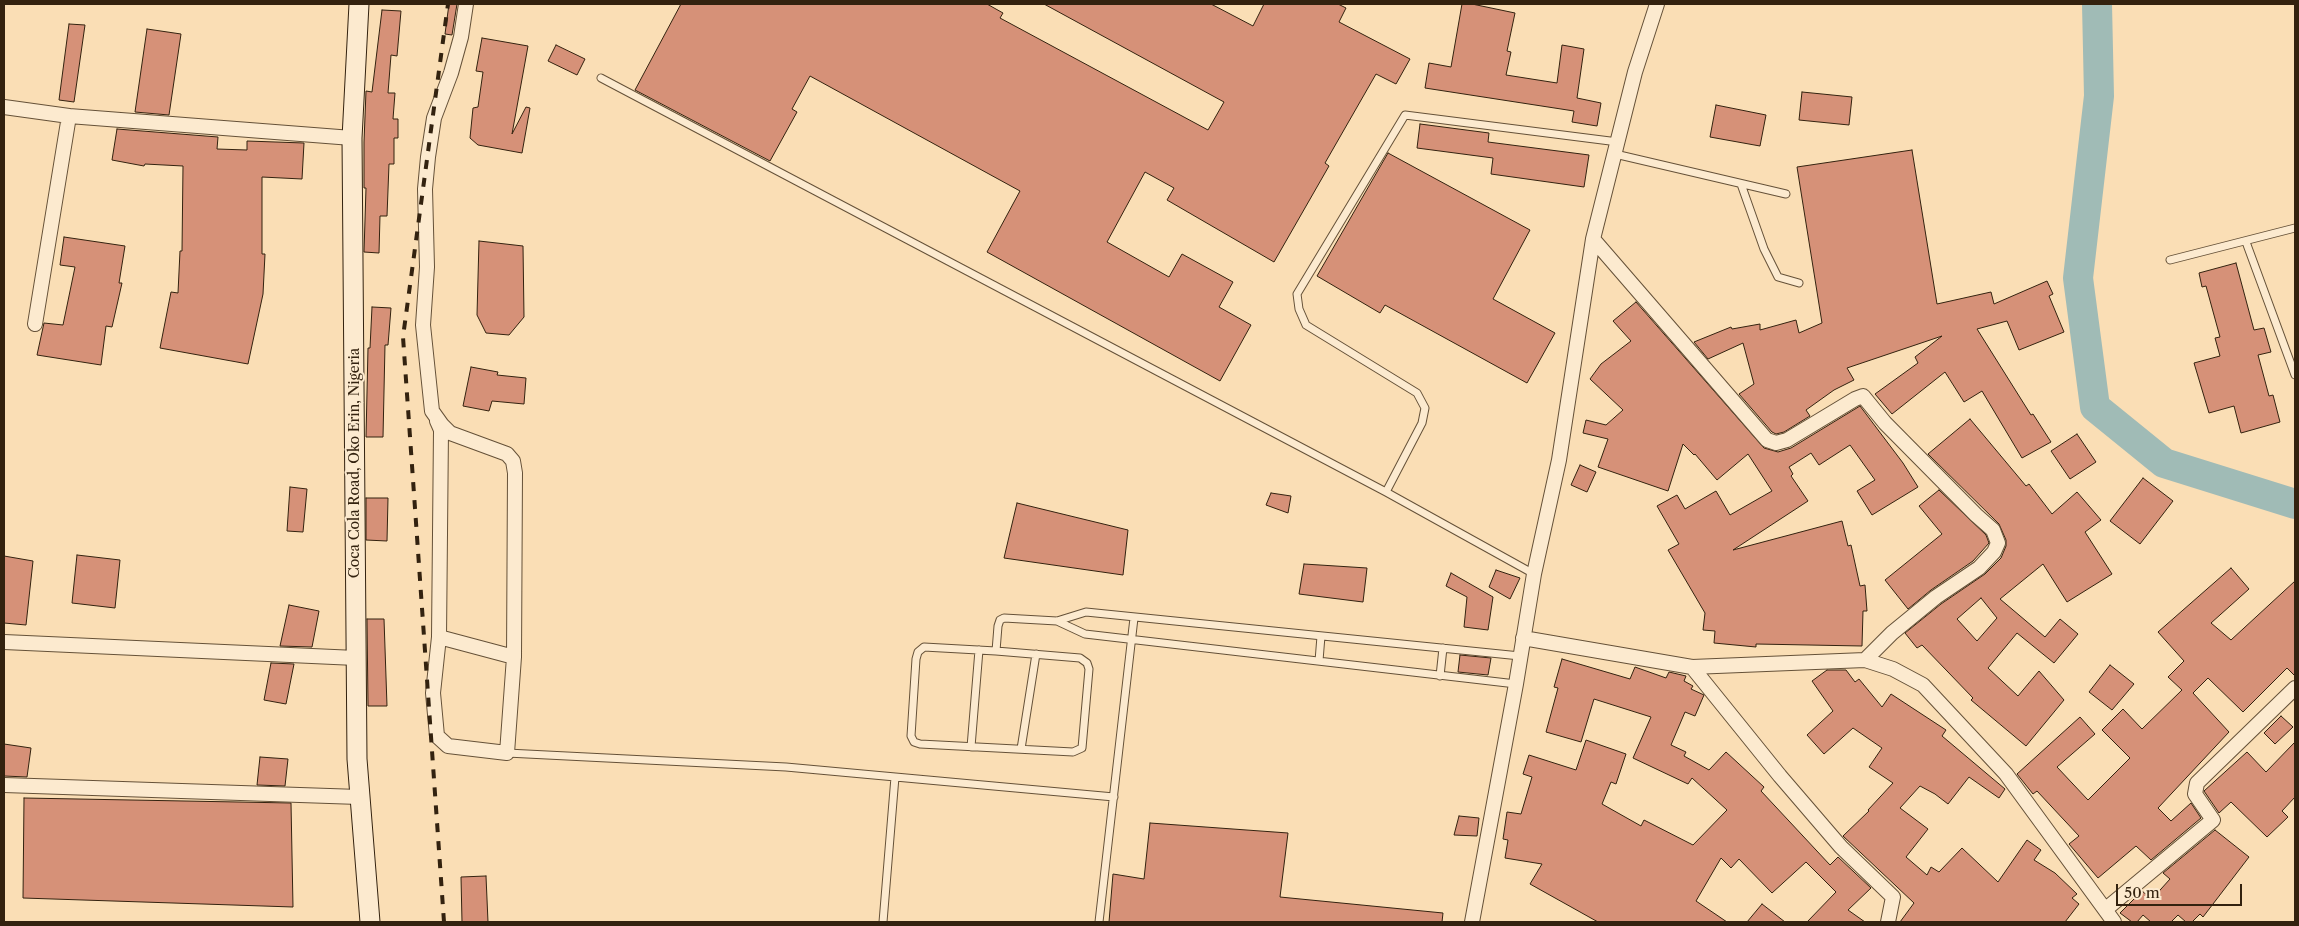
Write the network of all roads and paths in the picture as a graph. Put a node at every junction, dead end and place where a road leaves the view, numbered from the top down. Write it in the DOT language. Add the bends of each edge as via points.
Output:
graph roads {
  1 [pos="358,4"];
  2 [pos="466,4"];
  3 [pos="1657,4"];
  4 [pos="601,78"];
  5 [pos="4,106"];
  6 [pos="69,116"];
  7 [pos="352,138"];
  8 [pos="1616,148"];
  9 [pos="1741,184"];
  10 [pos="1786,194"];
  11 [pos="2295,228"];
  12 [pos="1594,238"];
  13 [pos="2246,242"];
  14 [pos="2170,260"];
  15 [pos="1799,283"];
  16 [pos="35,324"];
  17 [pos="2295,374"];
  18 [pos="432,411"];
  19 [pos="1386,492"];
  20 [pos="1534,574"];
  21 [pos="1134,618"];
  22 [pos="1057,621"];
  23 [pos="1321,636"];
  24 [pos="440,637"];
  25 [pos="1523,638"];
  26 [pos="1132,639"];
  27 [pos="4,642"];
  28 [pos="1442,648"];
  29 [pos="979,650"];
  30 [pos="996,651"];
  31 [pos="1036,654"];
  32 [pos="1520,656"];
  33 [pos="514,657"];
  34 [pos="356,658"];
  35 [pos="1865,660"];
  36 [pos="1319,661"];
  37 [pos="1692,667"];
  38 [pos="1440,676"];
  39 [pos="1516,684"];
  40 [pos="2295,688"];
  41 [pos="971,747"];
  42 [pos="1021,749"];
  43 [pos="507,753"];
  44 [pos="895,777"];
  45 [pos="4,786"];
  46 [pos="1114,796"];
  47 [pos="359,798"];
  48 [pos="2106,908"];
  49 [pos="370,922"];
  50 [pos="883,922"];
  51 [pos="1099,922"];
  52 [pos="1472,922"];
  53 [pos="1888,922"];
  54 [pos="2114,922"];
  1 -- 7 [label="street, Coca Cola Road, Oko Erin, Nigeria"];
  2 -- 18 [label="street" via="451,73 434,118 426,174 427,267 423,325"];
  3 -- 8 [label="street" via="1635,72"];
  4 -- 19 [label="lane"];
  5 -- 6 [label="street"];
  6 -- 7 [label="street"];
  6 -- 16 [label="street"];
  7 -- 34 [label="street, Coca Cola Road, Oko Erin, Nigeria"];
  8 -- 9 [label="lane"];
  8 -- 12 [label="street"];
  8 -- 19 [label="lane" via="1404,115 1297,294 1306,325 1417,393 1425,408 1422,423"];
  9 -- 10 [label="lane"];
  9 -- 15 [label="lane" via="1764,249 1778,276"];
  11 -- 13 [label="lane"];
  12 -- 20 [label="street" via="1559,460"];
  12 -- 35 [label="street" via="1767,440 1776,443 1787,440 1863,396 1993,530 1998,543 1979,568 1936,597"];
  13 -- 14 [label="lane"];
  13 -- 17 [label="lane"];
  18 -- 24 [label="street" via="441,430"];
  18 -- 33 [label="street" via="450,433 507,454 513,461"];
  19 -- 20 [label="lane"];
  20 -- 25 [label="street"];
  21 -- 22 [label="lane" via="1086,612"];
  21 -- 23 [label="lane"];
  21 -- 26 [label="lane"];
  22 -- 26 [label="lane" via="1085,634"];
  22 -- 30 [label="lane" via="1004,618 998,626"];
  23 -- 28 [label="lane"];
  23 -- 36 [label="lane"];
  24 -- 33 [label="street"];
  24 -- 43 [label="street" via="433,693 437,736 448,746"];
  25 -- 32 [label="street"];
  25 -- 37 [label="street"];
  26 -- 36 [label="lane"];
  26 -- 46 [label="lane"];
  27 -- 34 [label="street"];
  28 -- 32 [label="lane"];
  28 -- 38 [label="lane"];
  29 -- 30 [label="lane"];
  29 -- 41 [label="lane"];
  29 -- 41 [label="lane" via="924,647 916,660 914,742"];
  30 -- 31 [label="lane"];
  31 -- 42 [label="lane"];
  31 -- 42 [label="lane" via="1080,658 1087,662 1082,748 1073,752"];
  32 -- 39 [label="street"];
  33 -- 43 [label="street"];
  34 -- 47 [label="street, Coca Cola Road, Oko Erin, Nigeria"];
  35 -- 37 [label="street"];
  35 -- 48 [label="street" via="1893,669 1923,685 2006,774"];
  36 -- 38 [label="lane"];
  37 -- 53 [label="street" via="1804,804 1893,897"];
  38 -- 39 [label="lane"];
  39 -- 52 [label="street"];
  40 -- 48 [label="street" via="2197,783 2195,794 2213,820"];
  41 -- 42 [label="lane"];
  43 -- 44 [label="lane" via="786,767"];
  44 -- 46 [label="lane"];
  44 -- 50 [label="lane"];
  45 -- 47 [label="street"];
  46 -- 51 [label="lane"];
  47 -- 49 [label="street, Coca Cola Road, Oko Erin, Nigeria"];
  48 -- 54 [label="street"];
}
